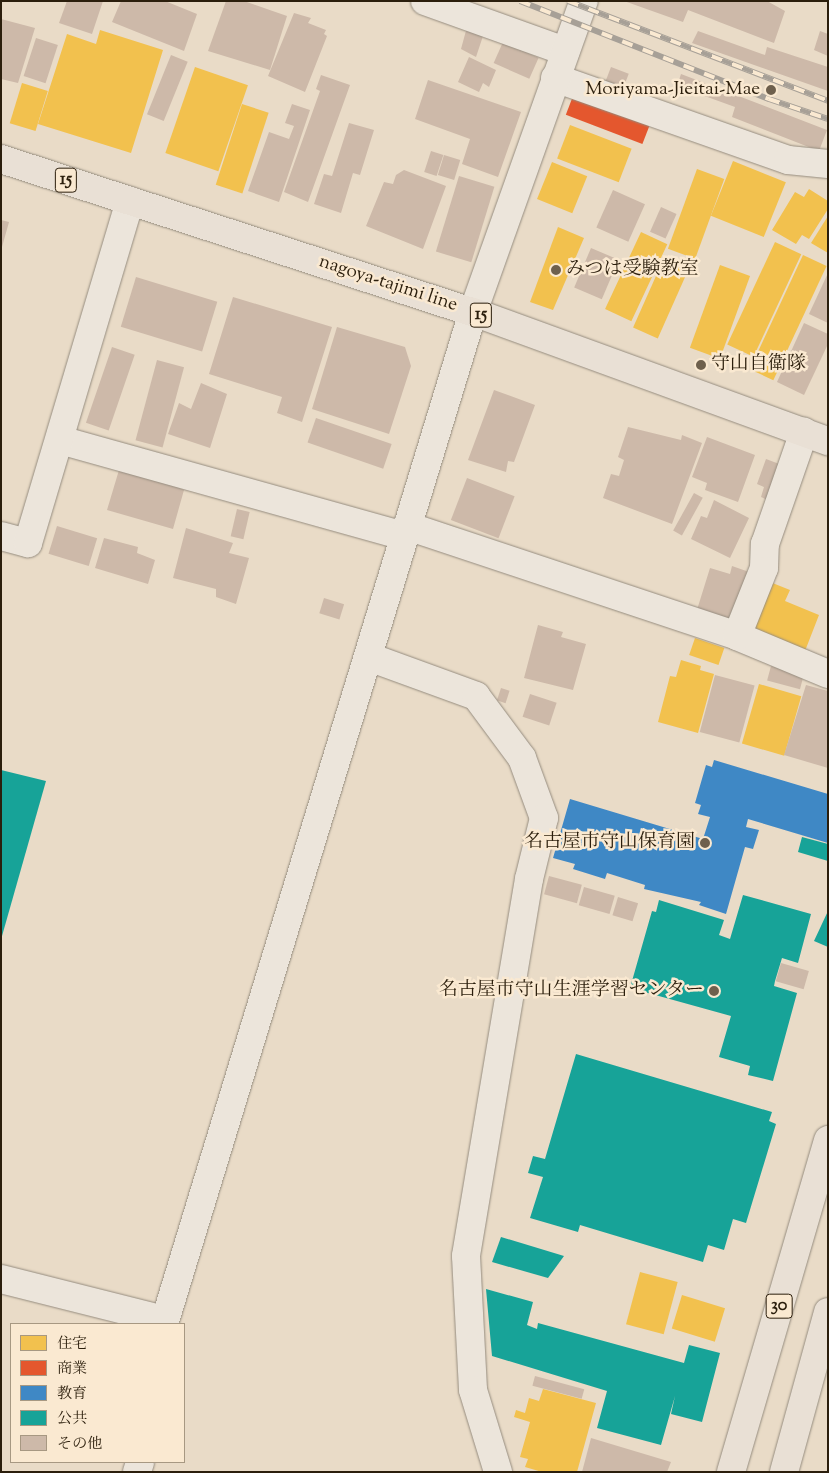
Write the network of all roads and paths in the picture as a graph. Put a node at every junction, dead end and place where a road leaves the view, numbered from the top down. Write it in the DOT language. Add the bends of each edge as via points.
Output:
graph roads {
  1 [pos="425,1"];
  2 [pos="584,1"];
  3 [pos="564,51"];
  4 [pos="556,78"];
  5 [pos="1,160"];
  6 [pos="828,164"];
  7 [pos="130,201"];
  8 [pos="474,312"];
  9 [pos="816,436"];
  10 [pos="60,440"];
  11 [pos="406,531"];
  12 [pos="1,536"];
  13 [pos="736,636"];
  14 [pos="369,658"];
  15 [pos="828,674"];
  16 [pos="828,1140"];
  17 [pos="1,1279"];
  18 [pos="828,1312"];
  19 [pos="164,1322"];
  20 [pos="822,1350"];
  21 [pos="498,1472"];
  22 [pos="731,1472"];
  23 [pos="784,1472"];
  1 -- 3 [label="street"];
  2 -- 3 [label="street"];
  3 -- 4 [label="street"];
  4 -- 6 [label="street" via="788,160"];
  4 -- 8 [label="street"];
  5 -- 7 [label="main road, nagoya-tajimi line / 15"];
  7 -- 8 [label="main road, nagoya-tajimi line / 15"];
  7 -- 10 [label="street"];
  8 -- 9 [label="main road, nagoya-tajimi line / 15"];
  8 -- 11 [label="street"];
  9 -- 13 [label="street" via="764,544 764,568"];
  10 -- 11 [label="street"];
  10 -- 12 [label="street" via="28,543"];
  11 -- 13 [label="street"];
  11 -- 14 [label="street"];
  13 -- 15 [label="street"];
  14 -- 19 [label="street"];
  14 -- 21 [label="street" via="476,696 522,758 544,818 529,879 466,1256 473,1390"];
  16 -- 22 [label="main road, 30"];
  17 -- 19 [label="street"];
  18 -- 20 [label="main road"];
  20 -- 23 [label="main road"];
}
